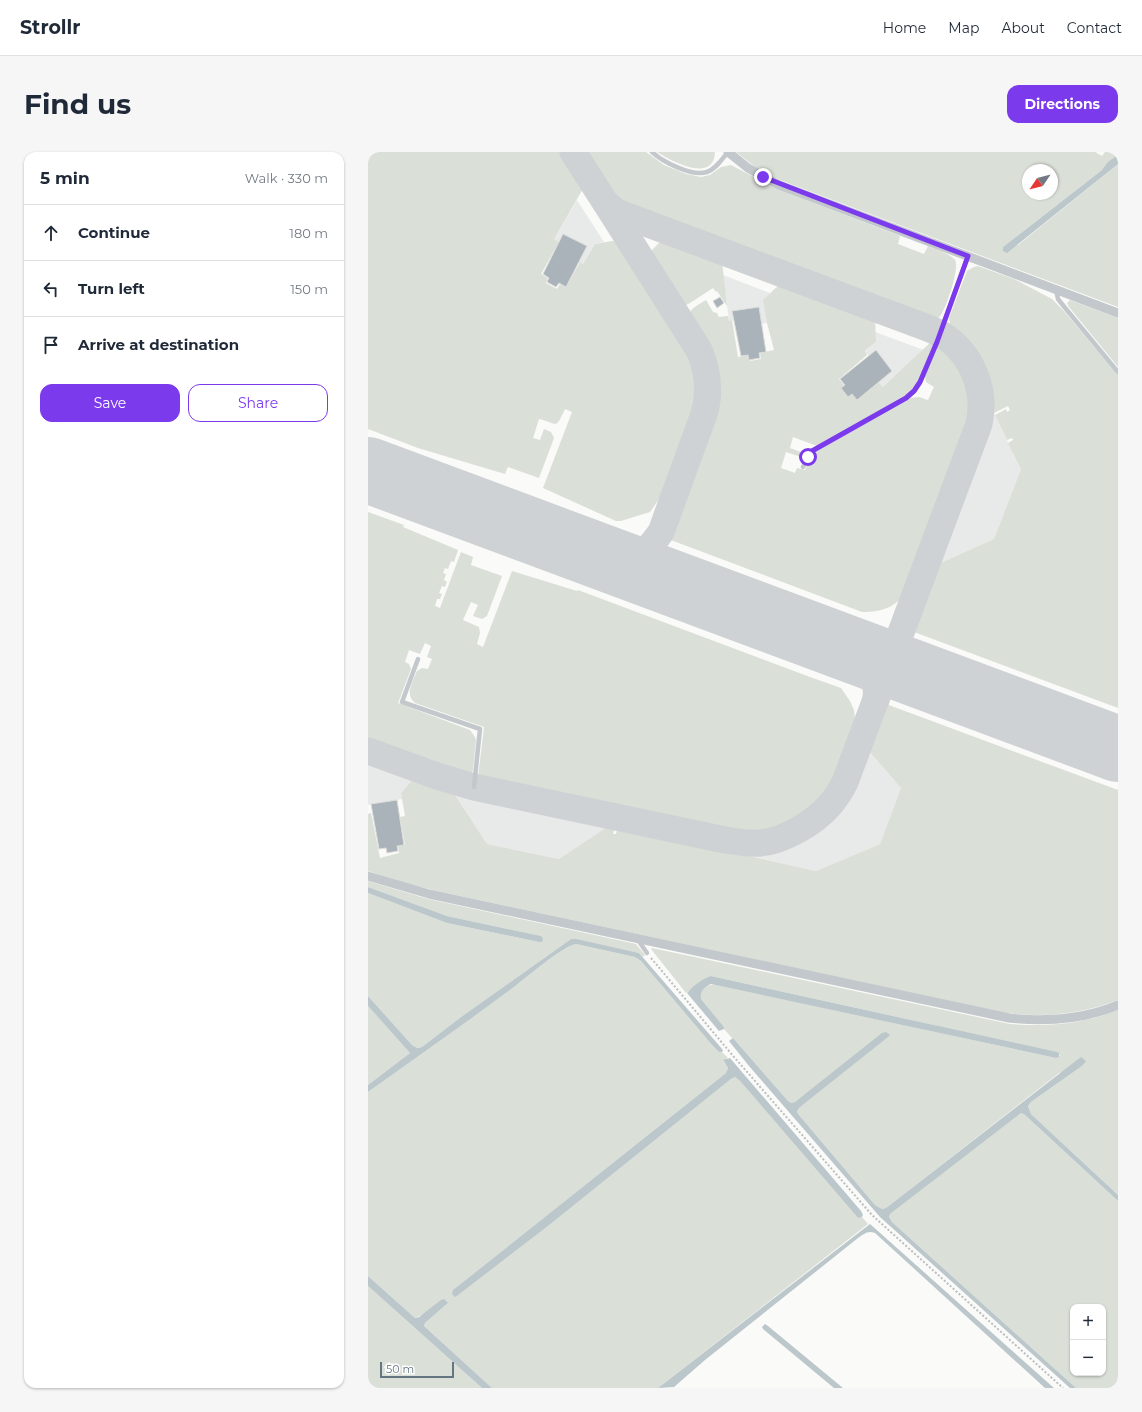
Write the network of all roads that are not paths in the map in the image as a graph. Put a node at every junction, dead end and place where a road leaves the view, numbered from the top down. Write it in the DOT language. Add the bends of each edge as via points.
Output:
graph roads {
  1 [pos="652,152"];
  2 [pos="728,152"];
  3 [pos="968,256"];
  4 [pos="1055,289"];
  5 [pos="1118,312"];
  6 [pos="1118,372"];
  7 [pos="803,467"];
  8 [pos="418,659"];
  9 [pos="474,787"];
  10 [pos="368,876"];
  11 [pos="638,939"];
  12 [pos="647,953"];
  13 [pos="1118,1005"];
  1 -- 2 [label="lane" via="678,168 702,173 715,167"];
  2 -- 3 [label="street" via="748,168 779,184"];
  3 -- 4 [label="street"];
  3 -- 7 [label="lane" via="937,342 914,391 812,451"];
  4 -- 5 [label="street"];
  4 -- 6 [label="lane" via="1058,299"];
  8 -- 9 [label="lane" via="402,702 480,729"];
  10 -- 11 [label="street" via="429,894"];
  11 -- 12 [label="lane"];
  11 -- 13 [label="street" via="1009,1018 1033,1021 1069,1019"];
}
